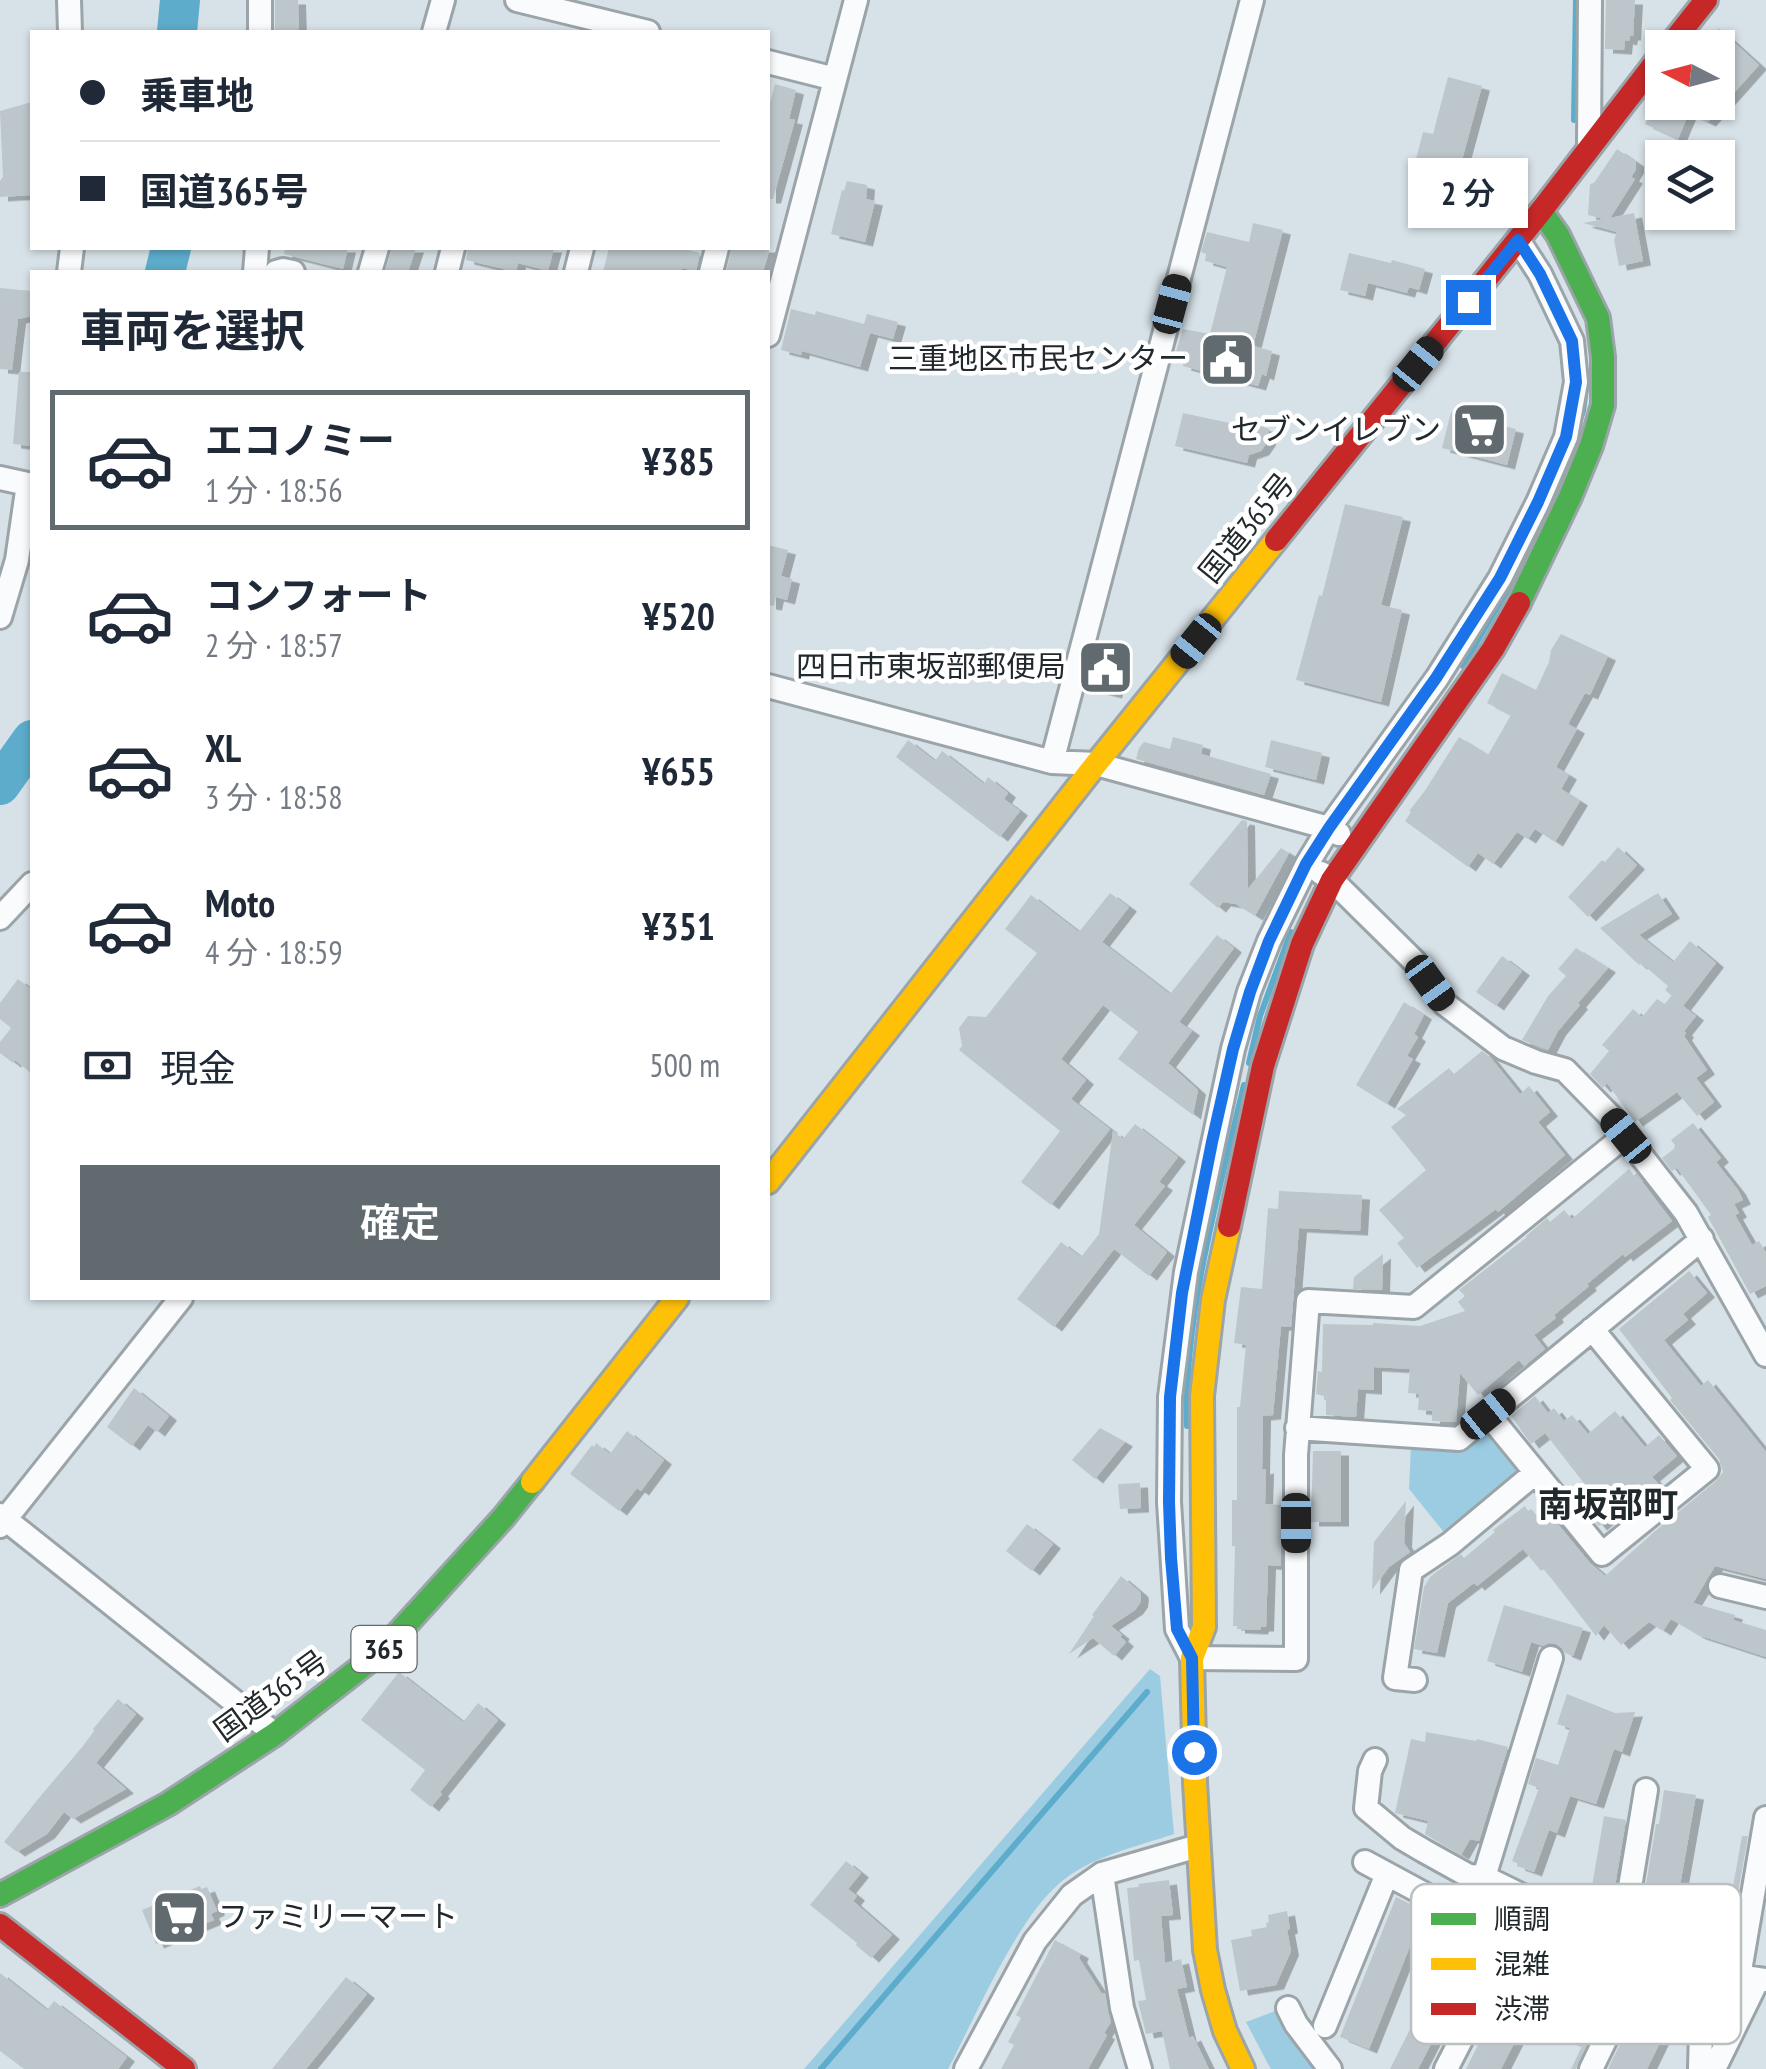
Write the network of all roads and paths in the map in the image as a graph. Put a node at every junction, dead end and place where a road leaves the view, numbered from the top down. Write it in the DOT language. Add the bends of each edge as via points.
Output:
graph roads {
  1 [pos="69,0"];
  2 [pos="260,0"];
  3 [pos="443,0"];
  4 [pos="518,0"];
  5 [pos="856,0"];
  6 [pos="1252,0"];
  7 [pos="1590,0"];
  8 [pos="1706,0"];
  9 [pos="70,30"];
  10 [pos="260,30"];
  11 [pos="435,30"];
  12 [pos="640,30"];
  13 [pos="1682,30"];
  14 [pos="770,63"];
  15 [pos="1645,75"];
  16 [pos="835,79"];
  17 [pos="1588,146"];
  18 [pos="1542,211"];
  19 [pos="1518,240"];
  20 [pos="770,328"];
  21 [pos="0,478"];
  22 [pos="30,484"];
  23 [pos="0,617"];
  24 [pos="1465,632"];
  25 [pos="1494,649"];
  26 [pos="770,687"];
  27 [pos="1052,762"];
  28 [pos="1096,764"];
  29 [pos="1329,828"];
  30 [pos="1355,844"];
  31 [pos="1306,864"];
  32 [pos="1332,880"];
  33 [pos="30,886"];
  34 [pos="0,918"];
  35 [pos="1626,1136"];
  36 [pos="770,1179"];
  37 [pos="1702,1240"];
  38 [pos="180,1300"];
  39 [pos="674,1300"];
  40 [pos="1592,1329"];
  41 [pos="1766,1355"];
  42 [pos="1488,1414"];
  43 [pos="1297,1428"];
  44 [pos="1536,1473"];
  45 [pos="2,1520"];
  46 [pos="1720,1586"];
  47 [pos="1766,1597"];
  48 [pos="1192,1658"];
  49 [pos="1551,1658"];
  50 [pos="1415,1680"];
  51 [pos="275,1734"];
  52 [pos="1375,1760"];
  53 [pos="1646,1790"];
  54 [pos="1766,1818"];
  55 [pos="1198,1846"];
  56 [pos="1365,1862"];
  57 [pos="1102,1874"];
  58 [pos="1387,1874"];
  59 [pos="1484,1877"];
  60 [pos="1498,1884"];
  61 [pos="1631,1884"];
  62 [pos="1411,1887"];
  63 [pos="0,1894"];
  64 [pos="0,1925"];
  65 [pos="1754,1978"];
  66 [pos="1288,2008"];
  67 [pos="1741,2008"];
  68 [pos="1325,2026"];
  69 [pos="1459,2044"];
  70 [pos="1603,2044"];
  71 [pos="1701,2044"];
  72 [pos="1725,2044"];
  73 [pos="184,2069"];
  74 [pos="966,2069"];
  75 [pos="1139,2069"];
  76 [pos="1243,2069"];
  77 [pos="1330,2069"];
  78 [pos="1446,2069"];
  79 [pos="1591,2069"];
  80 [pos="1700,2069"];
  81 [pos="1714,2069"];
  1 -- 9 [label="street"];
  2 -- 10 [label="street"];
  3 -- 11 [label="street"];
  4 -- 12 [label="street"];
  5 -- 16 [label="street"];
  6 -- 27 [label="street"];
  7 -- 17 [label="street"];
  8 -- 13 [label="main road"];
  14 -- 16 [label="street"];
  15 -- 17 [label="main road, 国道365号"];
  16 -- 20 [label="street"];
  17 -- 18 [label="main road, 国道365号"];
  18 -- 19 [label="main road, 国道365号"];
  18 -- 25 [label="main road" via="1598,318 1604,406 1570,496"];
  19 -- 24 [label="street" via="1572,341 1576,382 1566,437 1538,502"];
  19 -- 28 [label="main road, 国道365号"];
  21 -- 22 [label="street"];
  22 -- 23 [label="street" via="18,560"];
  24 -- 25 [label="street"];
  24 -- 29 [label="street"];
  25 -- 30 [label="main road"];
  26 -- 27 [label="street"];
  27 -- 28 [label="street"];
  28 -- 29 [label="street"];
  28 -- 36 [label="main road, 国道365号"];
  29 -- 30 [label="street"];
  29 -- 31 [label="street"];
  30 -- 32 [label="main road"];
  31 -- 32 [label="street"];
  31 -- 48 [label="street" via="1269,941 1233,1049 1179,1314 1169,1502 1177,1629"];
  32 -- 35 [label="street" via="1416,962 1445,1004 1503,1048 1565,1070"];
  32 -- 48 [label="main road" via="1302,944 1263,1066 1213,1300 1201,1430 1204,1627"];
  33 -- 34 [label="street"];
  35 -- 37 [label="street"];
  35 -- 43 [label="street" via="1414,1308 1308,1301"];
  37 -- 40 [label="street"];
  37 -- 41 [label="street"];
  38 -- 45 [label="street"];
  39 -- 51 [label="main road, 国道365号 / 365" via="503,1518 382,1650"];
  40 -- 42 [label="street"];
  40 -- 44 [label="street" via="1707,1468 1602,1554"];
  42 -- 43 [label="street" via="1460,1438"];
  42 -- 44 [label="street"];
  43 -- 48 [label="street" via="1296,1658"];
  44 -- 50 [label="street" via="1411,1570 1395,1678"];
  45 -- 51 [label="street"];
  46 -- 47 [label="street"];
  48 -- 55 [label="main road"];
  49 -- 59 [label="street"];
  51 -- 63 [label="main road, 国道365号 / 365" via="168,1804"];
  52 -- 59 [label="street" via="1366,1808 1402,1838 1469,1876"];
  53 -- 61 [label="street"];
  54 -- 65 [label="street"];
  55 -- 57 [label="street"];
  55 -- 76 [label="main road" via="1209,1970"];
  56 -- 58 [label="street"];
  57 -- 74 [label="street" via="1072,1896 1035,1941"];
  57 -- 75 [label="street" via="1122,2008"];
  58 -- 62 [label="street"];
  58 -- 68 [label="street"];
  59 -- 60 [label="street"];
  64 -- 73 [label="main road"];
  65 -- 67 [label="street"];
  66 -- 77 [label="street"];
  69 -- 78 [label="street"];
  70 -- 79 [label="street"];
  71 -- 80 [label="street"];
  72 -- 81 [label="street"];
}
